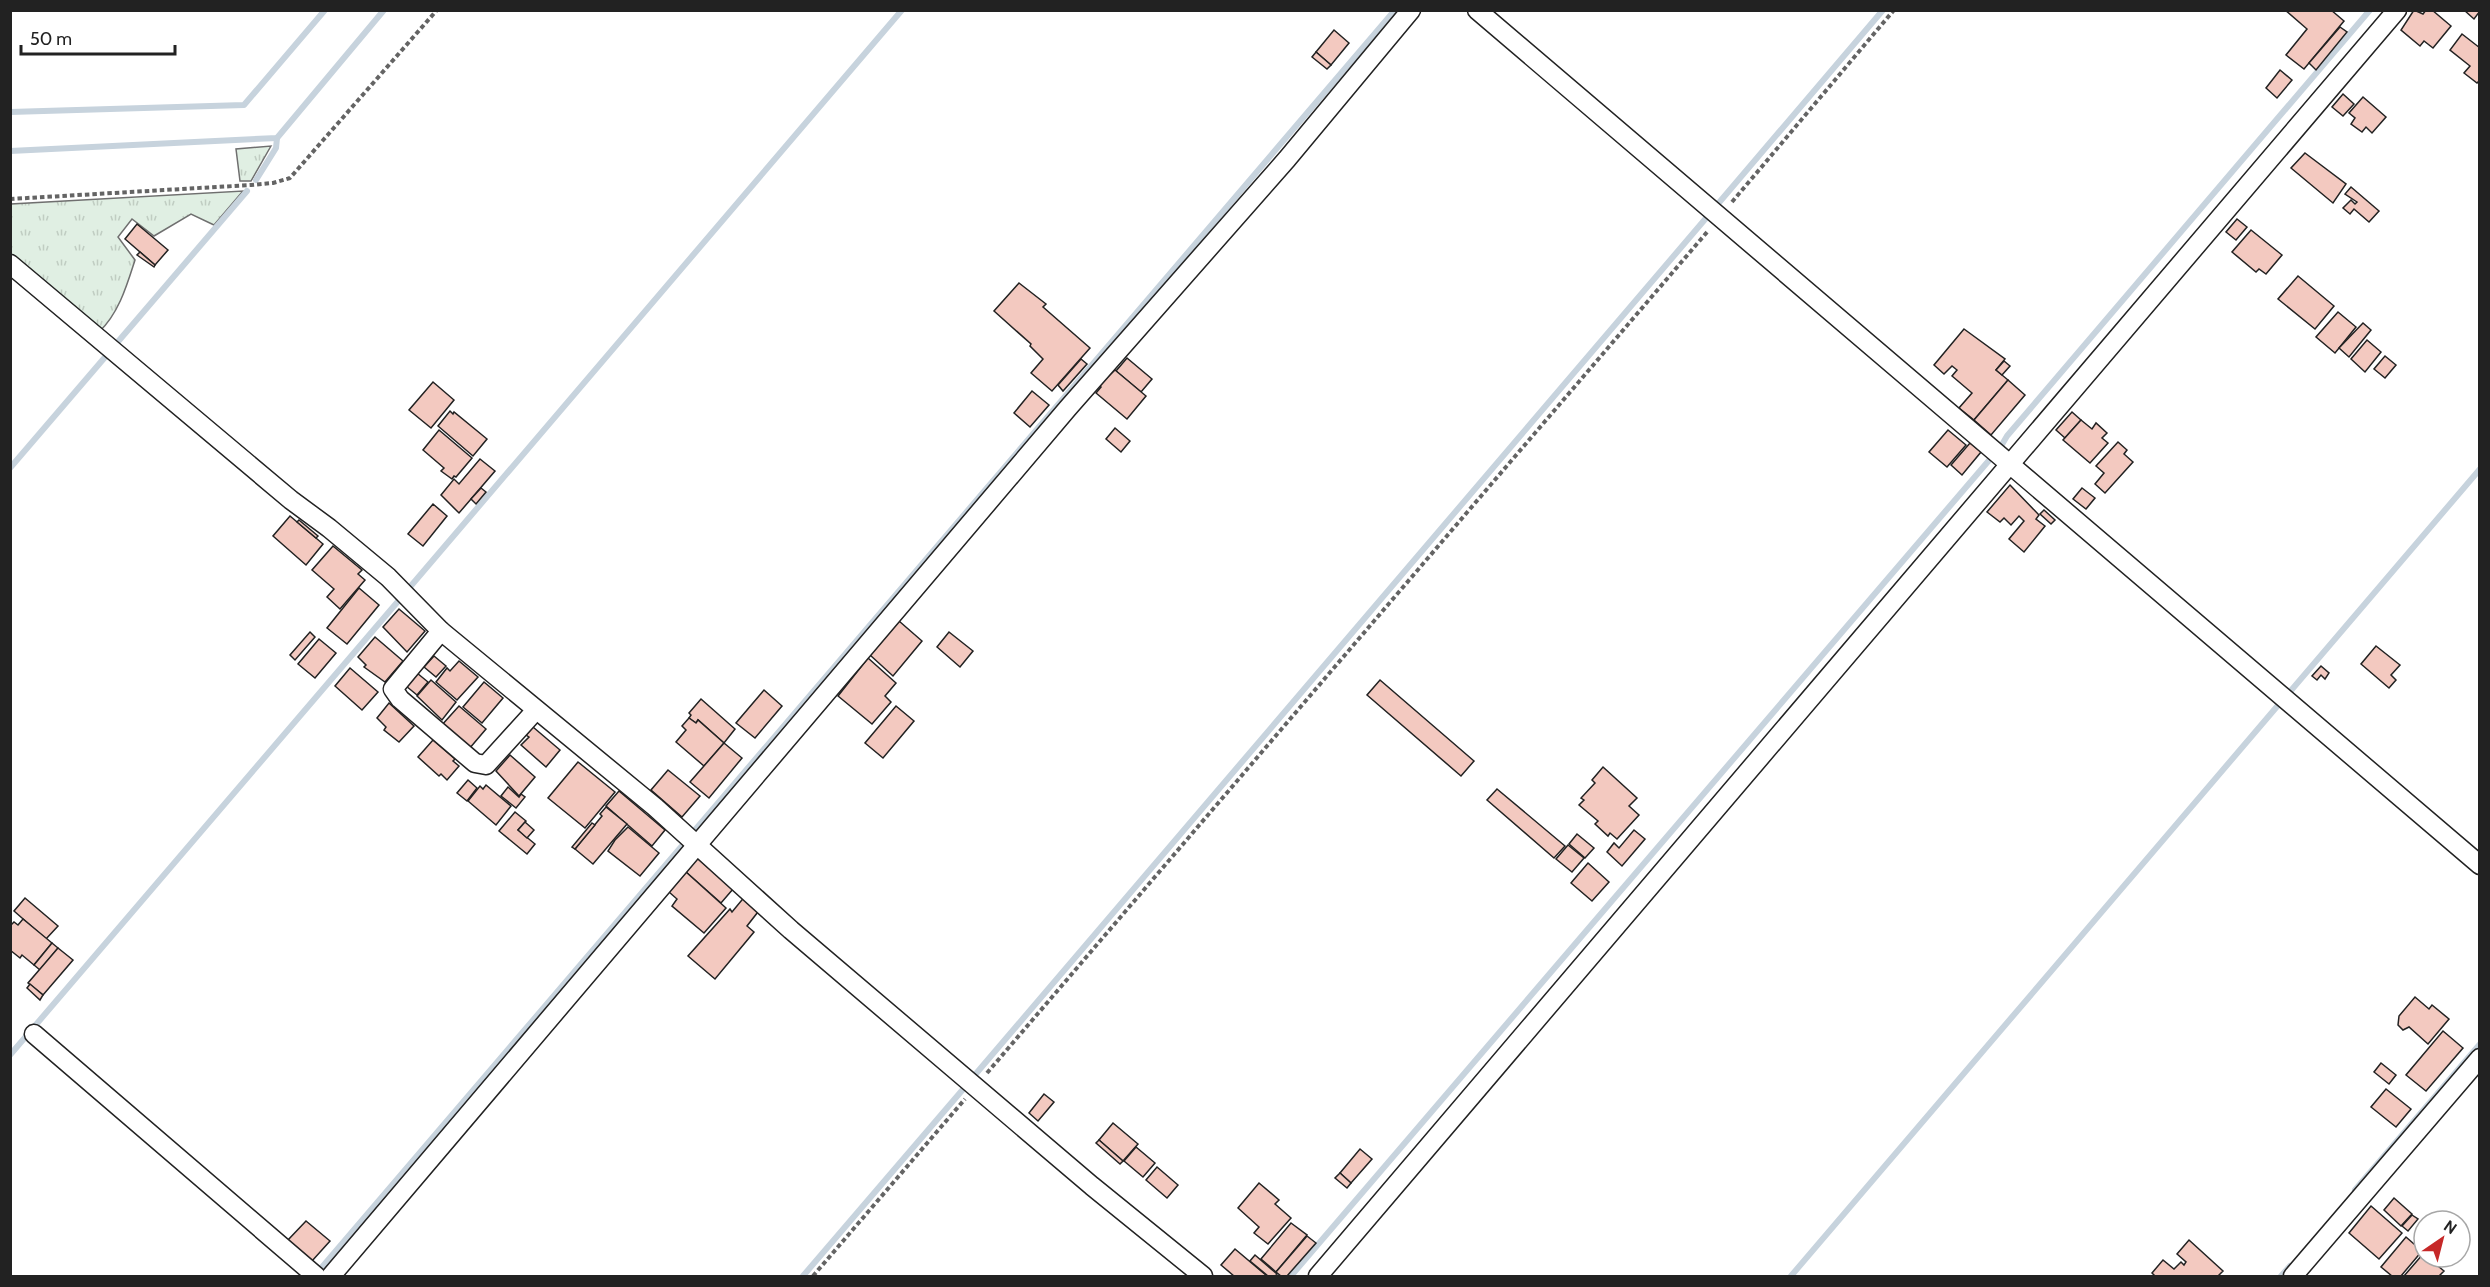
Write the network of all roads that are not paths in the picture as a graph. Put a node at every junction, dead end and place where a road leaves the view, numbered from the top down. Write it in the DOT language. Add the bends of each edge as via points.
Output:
graph roads {
  1 [pos="1411,10"];
  2 [pos="1477,10"];
  3 [pos="2397,10"];
  4 [pos="10,264"];
  5 [pos="2012,465"];
  6 [pos="441,631"];
  7 [pos="536,710"];
  8 [pos="696,843"];
  9 [pos="2480,865"];
  10 [pos="34,1034"];
  11 [pos="2480,1058"];
  12 [pos="314,1274"];
  13 [pos="331,1276"];
  14 [pos="1203,1276"];
  15 [pos="1318,1276"];
  16 [pos="2293,1276"];
  1 -- 8 [label="street"];
  2 -- 5 [label="street"];
  3 -- 5 [label="street"];
  4 -- 6 [label="street" via="388,577"];
  5 -- 9 [label="street"];
  5 -- 15 [label="street"];
  6 -- 7 [label="street"];
  6 -- 7 [label="street" via="393,689 476,763 486,765"];
  7 -- 8 [label="street"];
  8 -- 13 [label="street" via="604,957"];
  8 -- 14 [label="street" via="791,930"];
  10 -- 12 [label="street"];
  11 -- 16 [label="street"];
}
